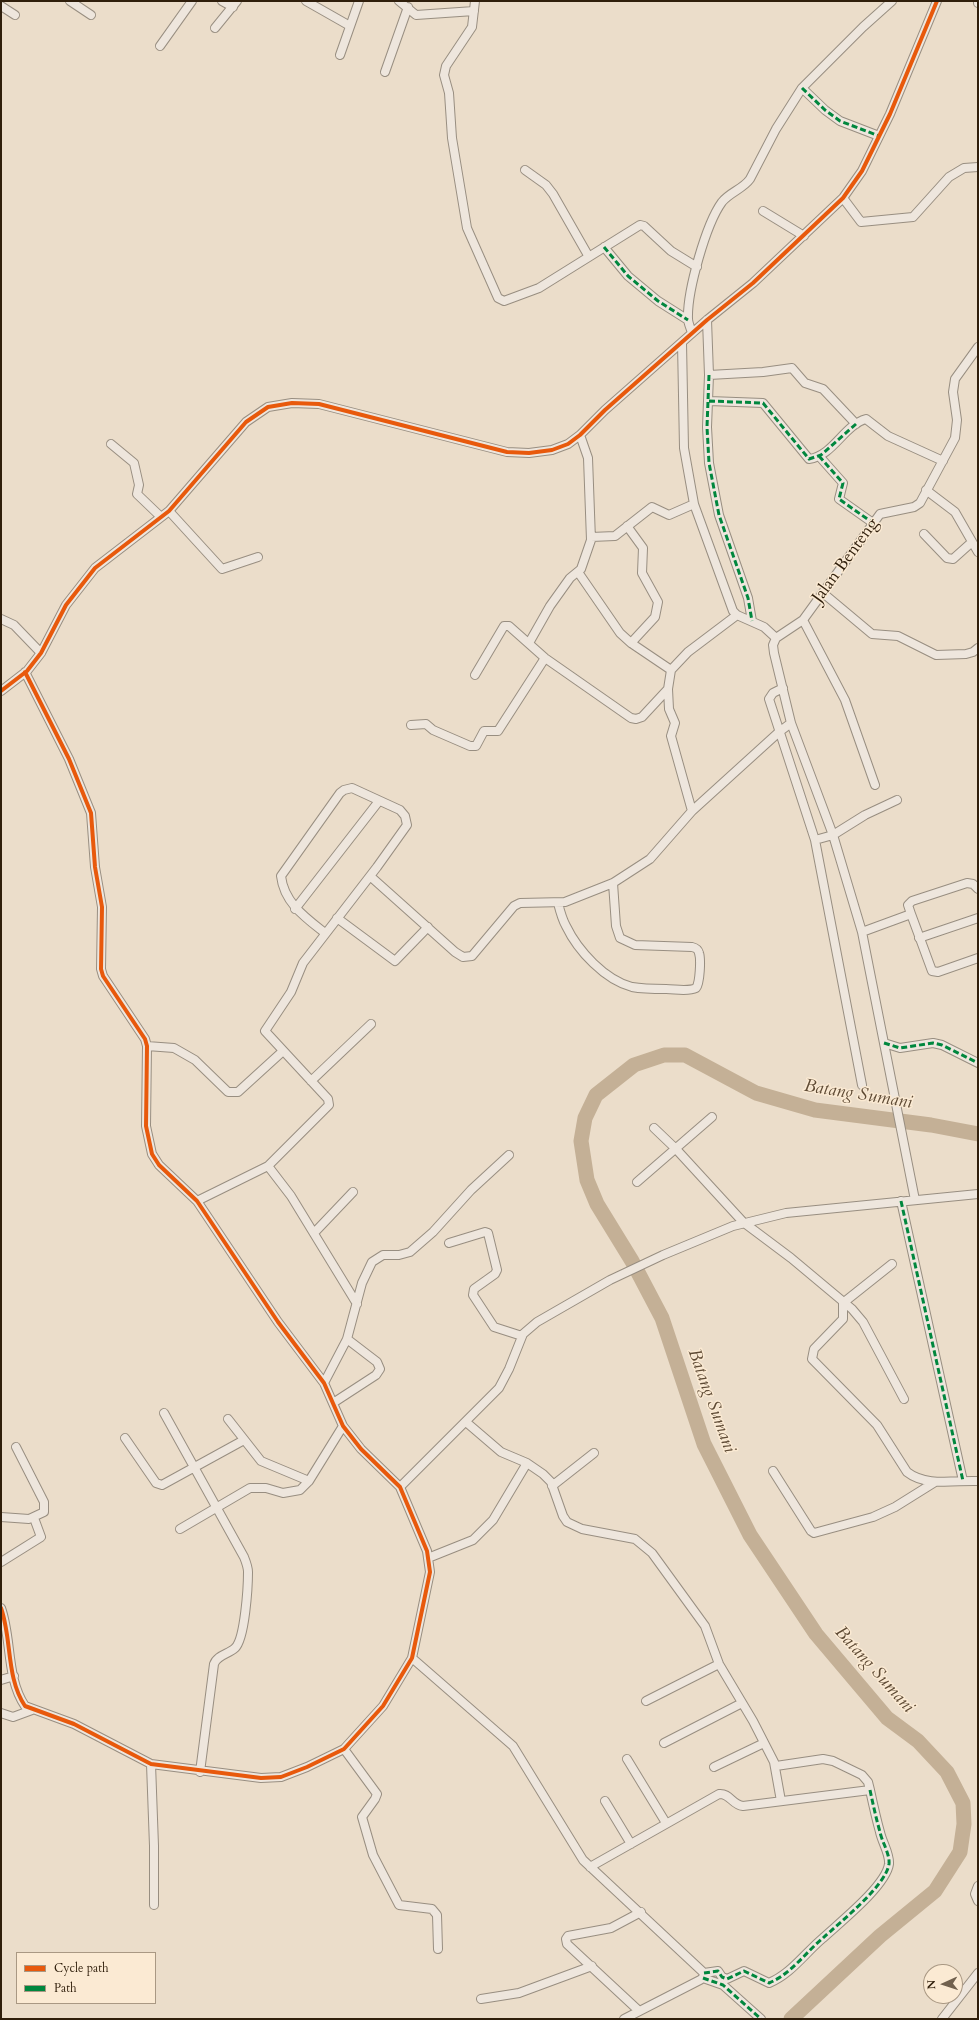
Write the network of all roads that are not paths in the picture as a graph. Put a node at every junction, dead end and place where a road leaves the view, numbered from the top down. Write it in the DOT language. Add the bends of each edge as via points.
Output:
graph roads {
  1 [pos="70,1"];
  2 [pos="192,1"];
  3 [pos="222,1"];
  4 [pos="306,1"];
  5 [pos="359,1"];
  6 [pos="399,1"];
  7 [pos="475,1"];
  8 [pos="892,1"];
  9 [pos="937,1"];
  10 [pos="235,4"];
  11 [pos="1,6"];
  12 [pos="408,7"];
  13 [pos="474,11"];
  14 [pos="91,15"];
  15 [pos="14,16"];
  16 [pos="350,26"];
  17 [pos="215,28"];
  18 [pos="160,46"];
  19 [pos="340,55"];
  20 [pos="385,72"];
  21 [pos="802,88"];
  22 [pos="879,136"];
  23 [pos="978,166"];
  24 [pos="525,170"];
  25 [pos="843,198"];
  26 [pos="763,212"];
  27 [pos="804,236"];
  28 [pos="604,247"];
  29 [pos="589,257"];
  30 [pos="697,267"];
  31 [pos="688,320"];
  32 [pos="707,320"];
  33 [pos="692,333"];
  34 [pos="682,343"];
  35 [pos="978,347"];
  36 [pos="709,375"];
  37 [pos="709,401"];
  38 [pos="856,424"];
  39 [pos="580,435"];
  40 [pos="111,444"];
  41 [pos="819,456"];
  42 [pos="943,461"];
  43 [pos="926,490"];
  44 [pos="694,504"];
  45 [pos="169,511"];
  46 [pos="161,517"];
  47 [pos="873,523"];
  48 [pos="627,526"];
  49 [pos="924,534"];
  50 [pos="591,537"];
  51 [pos="972,542"];
  52 [pos="978,552"];
  53 [pos="258,557"];
  54 [pos="578,572"];
  55 [pos="823,592"];
  56 [pos="738,615"];
  57 [pos="1,619"];
  58 [pos="803,620"];
  59 [pos="752,621"];
  60 [pos="776,638"];
  61 [pos="529,643"];
  62 [pos="632,643"];
  63 [pos="978,648"];
  64 [pos="41,653"];
  65 [pos="545,658"];
  66 [pos="671,670"];
  67 [pos="25,672"];
  68 [pos="475,675"];
  69 [pos="783,688"];
  70 [pos="2,689"];
  71 [pos="668,689"];
  72 [pos="791,723"];
  73 [pos="411,725"];
  74 [pos="779,732"];
  75 [pos="875,785"];
  76 [pos="897,800"];
  77 [pos="379,801"];
  78 [pos="692,811"];
  79 [pos="833,835"];
  80 [pos="815,840"];
  81 [pos="370,876"];
  82 [pos="612,883"];
  83 [pos="978,889"];
  84 [pos="558,903"];
  85 [pos="295,909"];
  86 [pos="910,914"];
  87 [pos="337,918"];
  88 [pos="978,918"];
  89 [pos="428,927"];
  90 [pos="862,932"];
  91 [pos="325,933"];
  92 [pos="919,938"];
  93 [pos="978,958"];
  94 [pos="372,1024"];
  95 [pos="884,1043"];
  96 [pos="147,1046"];
  97 [pos="283,1051"];
  98 [pos="978,1063"];
  99 [pos="311,1081"];
  100 [pos="862,1085"];
  101 [pos="712,1117"];
  102 [pos="654,1128"];
  103 [pos="676,1149"];
  104 [pos="509,1155"];
  105 [pos="268,1166"];
  106 [pos="637,1182"];
  107 [pos="353,1192"];
  108 [pos="978,1194"];
  109 [pos="914,1200"];
  110 [pos="197,1201"];
  111 [pos="901,1201"];
  112 [pos="743,1222"];
  113 [pos="314,1233"];
  114 [pos="449,1243"];
  115 [pos="892,1264"];
  116 [pos="357,1304"];
  117 [pos="843,1304"];
  118 [pos="522,1336"];
  119 [pos="347,1339"];
  120 [pos="324,1383"];
  121 [pos="904,1399"];
  122 [pos="333,1403"];
  123 [pos="164,1413"];
  124 [pos="228,1419"];
  125 [pos="466,1422"];
  126 [pos="343,1426"];
  127 [pos="125,1438"];
  128 [pos="244,1440"];
  129 [pos="16,1447"];
  130 [pos="594,1453"];
  131 [pos="527,1463"];
  132 [pos="195,1467"];
  133 [pos="773,1471"];
  134 [pos="309,1481"];
  135 [pos="963,1481"];
  136 [pos="978,1481"];
  137 [pos="934,1482"];
  138 [pos="552,1486"];
  139 [pos="400,1487"];
  140 [pos="217,1507"];
  141 [pos="1,1517"];
  142 [pos="34,1518"];
  143 [pos="180,1529"];
  144 [pos="428,1558"];
  145 [pos="1,1562"];
  146 [pos="1,1608"];
  147 [pos="412,1658"];
  148 [pos="719,1664"];
  149 [pos="14,1676"];
  150 [pos="1,1680"];
  151 [pos="646,1701"];
  152 [pos="742,1703"];
  153 [pos="32,1710"];
  154 [pos="1,1713"];
  155 [pos="664,1743"];
  156 [pos="764,1743"];
  157 [pos="344,1749"];
  158 [pos="627,1759"];
  159 [pos="151,1764"];
  160 [pos="776,1766"];
  161 [pos="714,1767"];
  162 [pos="200,1772"];
  163 [pos="870,1790"];
  164 [pos="605,1801"];
  165 [pos="781,1801"];
  166 [pos="666,1823"];
  167 [pos="631,1844"];
  168 [pos="590,1867"];
  169 [pos="978,1886"];
  170 [pos="978,1901"];
  171 [pos="154,1905"];
  172 [pos="641,1912"];
  173 [pos="438,1949"];
  174 [pos="592,1966"];
  175 [pos="978,1973"];
  176 [pos="703,1975"];
  177 [pos="481,1999"];
  178 [pos="638,2010"];
  179 [pos="760,2018"];
  180 [pos="624,2019"];
  181 [pos="942,2019"];
  1 -- 14 [label="street"];
  2 -- 18 [label="street"];
  3 -- 10 [label="street"];
  4 -- 16 [label="street"];
  5 -- 16 [label="street"];
  6 -- 12 [label="street"];
  7 -- 13 [label="street"];
  8 -- 21 [label="street"];
  9 -- 22 [label="street"];
  10 -- 17 [label="street"];
  11 -- 15 [label="street"];
  12 -- 13 [label="street" via="416,15"];
  12 -- 20 [label="street"];
  13 -- 29 [label="street" via="472,27 446,66 444,75 467,228 496,295 504,301 530,292"];
  16 -- 19 [label="street"];
  21 -- 22 [label="street" via="840,121"];
  21 -- 30 [label="street" via="776,129 750,179 722,202"];
  22 -- 25 [label="street" via="862,171"];
  23 -- 25 [label="street" via="964,168 948,177 917,215 908,219 861,222"];
  24 -- 29 [label="street" via="546,185 553,194"];
  25 -- 27 [label="street"];
  26 -- 27 [label="street"];
  27 -- 32 [label="street" via="754,283"];
  28 -- 29 [label="street"];
  28 -- 30 [label="street" via="642,225 671,251"];
  28 -- 31 [label="street" via="628,276 658,301"];
  30 -- 31 [label="street"];
  31 -- 33 [label="street"];
  32 -- 33 [label="street"];
  32 -- 36 [label="street"];
  33 -- 34 [label="street"];
  34 -- 39 [label="street"];
  34 -- 44 [label="street" via="684,448"];
  35 -- 42 [label="street, Jalan Benteng" via="955,379 955,438"];
  36 -- 37 [label="street"];
  36 -- 38 [label="street" via="792,368 805,383 823,389"];
  37 -- 41 [label="street" via="763,403 807,458"];
  37 -- 59 [label="street" via="709,463 719,515 748,598"];
  38 -- 41 [label="street"];
  38 -- 42 [label="street" via="868,419 888,436"];
  39 -- 45 [label="street" via="568,444 552,450 507,452 319,404 292,403 268,407 246,422"];
  39 -- 50 [label="street" via="588,458"];
  40 -- 46 [label="street" via="134,463 139,485 137,494"];
  41 -- 47 [label="street" via="843,483 839,499"];
  42 -- 43 [label="street, Jalan Benteng"];
  43 -- 47 [label="street, Jalan Benteng" via="920,502 914,507 880,514"];
  43 -- 51 [label="street" via="955,512"];
  44 -- 48 [label="street" via="669,515 652,507"];
  44 -- 56 [label="street" via="727,598 733,611"];
  45 -- 46 [label="street"];
  45 -- 53 [label="street" via="222,569"];
  46 -- 64 [label="street" via="95,568 66,605"];
  47 -- 55 [label="street, Jalan Benteng"];
  48 -- 50 [label="street" via="612,537"];
  48 -- 62 [label="street" via="643,548 642,573 658,602 655,617"];
  49 -- 51 [label="street" via="951,559"];
  50 -- 54 [label="street"];
  51 -- 52 [label="street"];
  54 -- 61 [label="street" via="570,578 550,606"];
  54 -- 62 [label="street" via="616,628"];
  55 -- 58 [label="street, Jalan Benteng"];
  55 -- 63 [label="street" via="872,634 898,636 936,655 966,654"];
  56 -- 59 [label="street"];
  56 -- 66 [label="street" via="688,652"];
  57 -- 64 [label="street" via="14,625"];
  58 -- 60 [label="street, Jalan Benteng"];
  58 -- 75 [label="street" via="845,700"];
  59 -- 60 [label="street" via="764,627"];
  60 -- 69 [label="street" via="773,645 774,653"];
  61 -- 65 [label="street"];
  61 -- 68 [label="street" via="510,626 504,626"];
  62 -- 66 [label="street"];
  64 -- 67 [label="street"];
  65 -- 71 [label="street" via="634,719 642,717"];
  65 -- 73 [label="street" via="498,731 484,731 474,747 433,730 426,724"];
  66 -- 71 [label="street"];
  67 -- 70 [label="street"];
  67 -- 96 [label="street" via="70,759 91,813 95,866 102,907 101,973 145,1039"];
  69 -- 72 [label="street"];
  69 -- 74 [label="street" via="769,696"];
  71 -- 78 [label="street" via="670,709 675,723 671,736"];
  72 -- 74 [label="street"];
  72 -- 79 [label="street"];
  74 -- 78 [label="street"];
  74 -- 80 [label="street"];
  76 -- 79 [label="street" via="865,815"];
  77 -- 81 [label="street" via="400,810 407,824"];
  77 -- 85 [label="street"];
  77 -- 85 [label="street" via="352,788 340,793 283,872 282,880"];
  78 -- 82 [label="street" via="650,859"];
  79 -- 80 [label="street"];
  79 -- 90 [label="street"];
  80 -- 100 [label="street"];
  81 -- 87 [label="street"];
  81 -- 89 [label="street"];
  82 -- 84 [label="street"];
  82 -- 84 [label="street" via="616,926 620,938 635,945 697,949 700,954 699,983 696,988 662,989 622,984 589,958 565,925"];
  83 -- 86 [label="street" via="967,883 912,901 908,905"];
  84 -- 89 [label="street" via="520,903 514,906 475,953 468,957 455,952"];
  85 -- 91 [label="street"];
  86 -- 90 [label="street"];
  86 -- 92 [label="street"];
  87 -- 89 [label="street" via="391,960"];
  87 -- 91 [label="street"];
  88 -- 92 [label="street"];
  90 -- 95 [label="street"];
  91 -- 97 [label="street" via="303,963 291,992 265,1031"];
  92 -- 93 [label="street" via="930,968 935,972"];
  94 -- 99 [label="street"];
  95 -- 98 [label="street" via="900,1048 933,1043"];
  95 -- 109 [label="street"];
  96 -- 97 [label="street" via="174,1048 195,1060 232,1093 238,1092"];
  96 -- 110 [label="street" via="146,1126 150,1147 159,1165"];
  97 -- 99 [label="street"];
  99 -- 105 [label="street" via="330,1102 328,1107"];
  101 -- 103 [label="street"];
  102 -- 103 [label="street"];
  103 -- 106 [label="street"];
  103 -- 112 [label="street"];
  104 -- 116 [label="street" via="470,1190 433,1232 410,1252 383,1255 372,1262 362,1283"];
  105 -- 110 [label="street"];
  105 -- 113 [label="street" via="292,1196"];
  107 -- 113 [label="street"];
  108 -- 109 [label="street"];
  109 -- 111 [label="street"];
  110 -- 120 [label="street" via="281,1327"];
  111 -- 112 [label="street" via="786,1213"];
  111 -- 135 [label="street"];
  112 -- 117 [label="street"];
  112 -- 118 [label="street" via="610,1280 538,1322"];
  113 -- 116 [label="street"];
  114 -- 118 [label="street" via="488,1233 497,1270 474,1289 473,1295 494,1327"];
  115 -- 117 [label="street"];
  116 -- 119 [label="street"];
  117 -- 121 [label="street" via="852,1309 863,1322"];
  117 -- 137 [label="street" via="843,1319 814,1349 813,1362 872,1419 906,1472 913,1477"];
  118 -- 125 [label="street" via="509,1370 498,1388"];
  119 -- 120 [label="street"];
  119 -- 122 [label="street" via="378,1362 380,1369"];
  120 -- 122 [label="street"];
  122 -- 126 [label="street"];
  123 -- 132 [label="street"];
  124 -- 128 [label="street"];
  125 -- 131 [label="street" via="500,1452"];
  125 -- 139 [label="street"];
  126 -- 134 [label="street"];
  126 -- 139 [label="street" via="373,1463"];
  127 -- 132 [label="street" via="159,1485"];
  128 -- 132 [label="street"];
  128 -- 134 [label="street" via="261,1461"];
  129 -- 142 [label="street" via="45,1506 44,1512"];
  130 -- 138 [label="street"];
  131 -- 138 [label="street" via="538,1469"];
  131 -- 144 [label="street" via="493,1520 474,1540"];
  132 -- 140 [label="street"];
  133 -- 137 [label="street" via="814,1533 873,1517 895,1507"];
  134 -- 140 [label="street" via="300,1490 291,1493 250,1488"];
  135 -- 136 [label="street"];
  135 -- 137 [label="street"];
  138 -- 148 [label="street" via="567,1522 582,1528 635,1539 652,1553 699,1615"];
  139 -- 144 [label="street"];
  140 -- 143 [label="street"];
  140 -- 162 [label="street" via="244,1557 248,1571 239,1642 214,1664"];
  141 -- 142 [label="street"];
  142 -- 145 [label="street" via="41,1537"];
  144 -- 147 [label="street" via="430,1572"];
  146 -- 149 [label="street" via="5,1618"];
  147 -- 157 [label="street" via="383,1706"];
  147 -- 168 [label="street" via="513,1746"];
  148 -- 151 [label="street"];
  148 -- 152 [label="street"];
  149 -- 150 [label="street"];
  149 -- 153 [label="street" via="21,1700"];
  152 -- 155 [label="street"];
  152 -- 156 [label="street"];
  153 -- 154 [label="street" via="13,1717"];
  153 -- 159 [label="street" via="74,1724"];
  156 -- 160 [label="street"];
  156 -- 161 [label="street"];
  157 -- 162 [label="street" via="281,1777 261,1778"];
  157 -- 173 [label="street" via="377,1794 362,1817 376,1860 400,1905 435,1911"];
  158 -- 166 [label="street"];
  159 -- 162 [label="street"];
  159 -- 171 [label="street"];
  160 -- 163 [label="street" via="823,1759 833,1760 862,1775"];
  160 -- 165 [label="street"];
  163 -- 165 [label="street"];
  163 -- 176 [label="street" via="889,1866 884,1876 852,1913 792,1968 769,1983 744,1971 728,1978 722,1977 718,1971"];
  164 -- 167 [label="street"];
  165 -- 166 [label="street" via="739,1806 726,1794 719,1794"];
  166 -- 167 [label="street"];
  167 -- 168 [label="street"];
  168 -- 172 [label="street"];
  169 -- 170 [label="street" via="975,1894"];
  172 -- 174 [label="street" via="611,1928 567,1937 567,1944"];
  172 -- 176 [label="street"];
  174 -- 177 [label="street" via="519,1994"];
  174 -- 178 [label="street"];
  175 -- 181 [label="street"];
  176 -- 178 [label="street"];
  176 -- 179 [label="street" via="723,1985"];
  178 -- 180 [label="street"];
}
